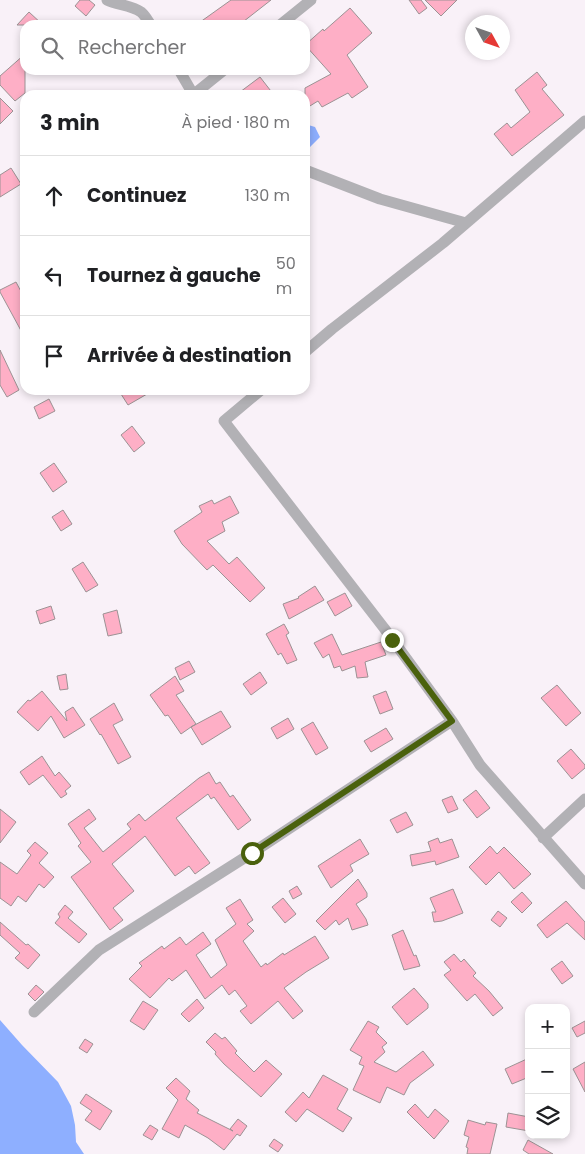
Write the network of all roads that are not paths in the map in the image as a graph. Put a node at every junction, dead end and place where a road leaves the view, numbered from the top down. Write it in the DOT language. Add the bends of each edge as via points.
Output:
graph roads {
  1 [pos="106,0"];
  2 [pos="311,0"];
  3 [pos="148,20"];
  4 [pos="286,20"];
  5 [pos="183,75"];
  6 [pos="218,75"];
  7 [pos="190,90"];
  8 [pos="199,90"];
  9 [pos="585,121"];
  10 [pos="310,172"];
  11 [pos="466,223"];
  12 [pos="310,348"];
  13 [pos="254,395"];
  14 [pos="452,721"];
  15 [pos="585,799"];
  16 [pos="543,838"];
  17 [pos="585,884"];
  18 [pos="34,1012"];
  1 -- 3 [label="street" via="141,12"];
  2 -- 4 [label="street"];
  5 -- 7 [label="street"];
  6 -- 8 [label="street"];
  9 -- 11 [label="street"];
  10 -- 11 [label="street" via="380,199"];
  11 -- 12 [label="street"];
  13 -- 14 [label="street" via="224,421"];
  14 -- 16 [label="street" via="480,765"];
  14 -- 18 [label="street" via="99,950"];
  15 -- 16 [label="street"];
  16 -- 17 [label="street"];
}
